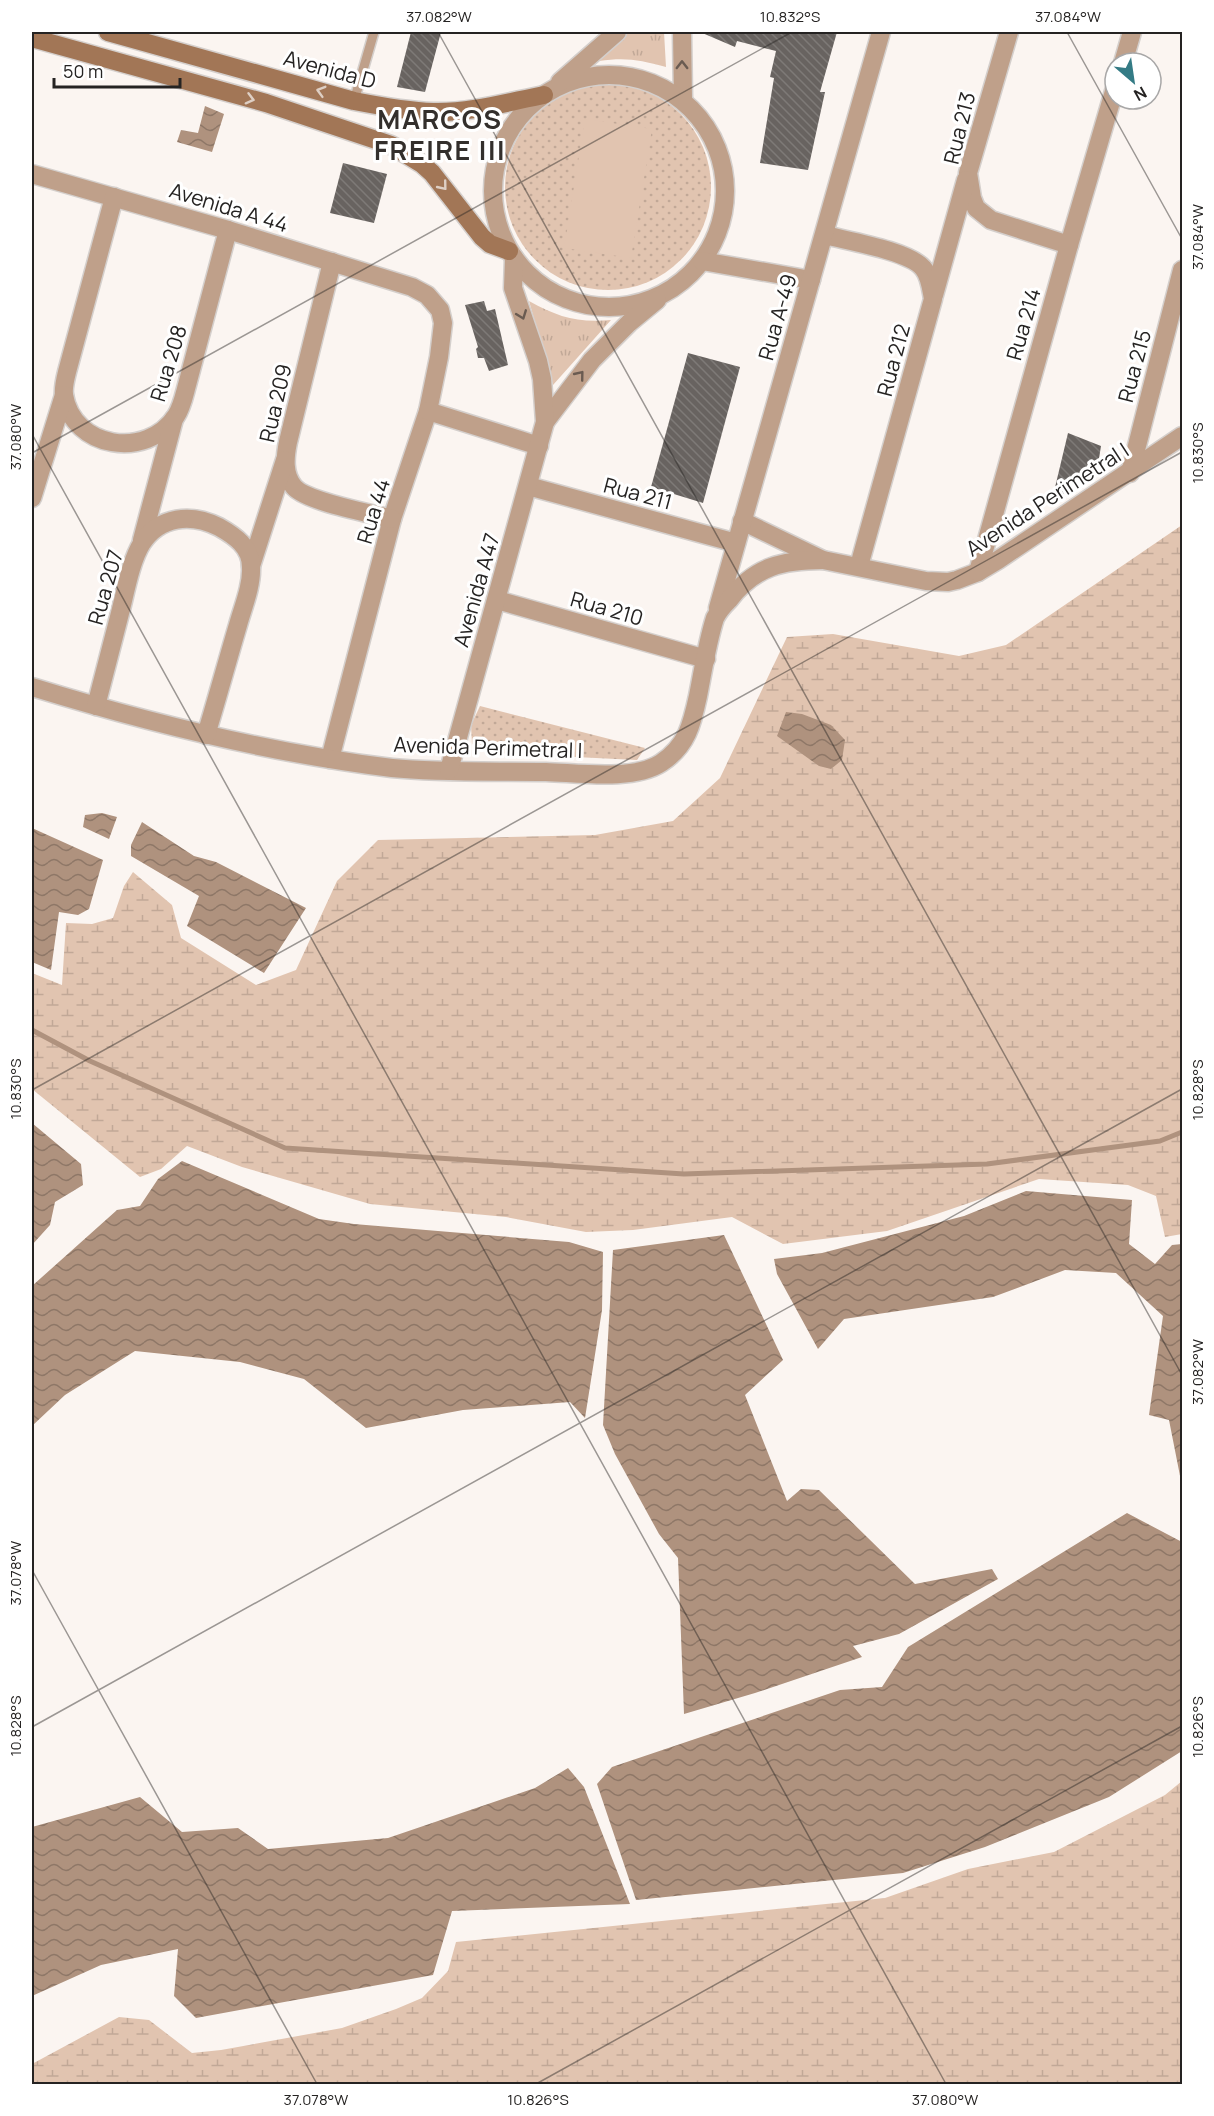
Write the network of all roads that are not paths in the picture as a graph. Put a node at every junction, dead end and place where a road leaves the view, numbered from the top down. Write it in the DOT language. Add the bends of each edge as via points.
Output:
graph roads {
  1 [pos="108,32"];
  2 [pos="374,32"];
  3 [pos="617,32"];
  4 [pos="682,32"];
  5 [pos="881,32"];
  6 [pos="1009,32"];
  7 [pos="1132,32"];
  8 [pos="32,38"];
  9 [pos="1126,51"];
  10 [pos="547,93"];
  11 [pos="682,99"];
  12 [pos="354,100"];
  13 [pos="1108,111"];
  14 [pos="968,172"];
  15 [pos="32,174"];
  16 [pos="114,196"];
  17 [pos="228,230"];
  18 [pos="825,235"];
  19 [pos="1069,245"];
  20 [pos="511,255"];
  21 [pos="702,261"];
  22 [pos="332,262"];
  23 [pos="1182,270"];
  24 [pos="811,280"];
  25 [pos="412,288"];
  26 [pos="674,288"];
  27 [pos="933,299"];
  28 [pos="64,395"];
  29 [pos="428,411"];
  30 [pos="175,417"];
  31 [pos="545,422"];
  32 [pos="1182,436"];
  33 [pos="539,446"];
  34 [pos="285,458"];
  35 [pos="1130,473"];
  36 [pos="528,486"];
  37 [pos="32,498"];
  38 [pos="392,519"];
  39 [pos="742,521"];
  40 [pos="736,543"];
  41 [pos="141,544"];
  42 [pos="823,560"];
  43 [pos="251,566"];
  44 [pos="859,566"];
  45 [pos="978,572"];
  46 [pos="497,600"];
  47 [pos="716,616"];
  48 [pos="706,659"];
  49 [pos="32,687"];
  50 [pos="96,705"];
  51 [pos="206,735"];
  52 [pos="330,759"];
  53 [pos="449,770"];
  12 -- 1 [label="street, Avenida D, one-way"];
  2 -- 12 [label="lane"];
  3 -- 10 [label="street"];
  11 -- 4 [label="street, one-way"];
  5 -- 18 [label="street, Rua A-49"];
  6 -- 14 [label="street, Rua 213"];
  7 -- 9 [label="street"];
  8 -- 20 [label="street, one-way" via="266,103 391,145 432,173 482,237"];
  10 -- 11 [label="street, Avenida A47" via="571,81 617,74 641,78"];
  10 -- 12 [label="street, Avenida D" via="435,112"];
  10 -- 20 [label="street" via="526,109 513,126 495,166 494,210"];
  11 -- 21 [label="street, Avenida A47" via="713,137 726,184 718,233"];
  13 -- 19 [label="street, Rua 214"];
  14 -- 19 [label="street, Rua 213" via="972,198 983,214 1002,225"];
  14 -- 27 [label="street, Rua 212"];
  15 -- 16 [label="street, Avenida A 44"];
  16 -- 17 [label="street, Avenida A 44"];
  16 -- 28 [label="street"];
  17 -- 22 [label="street, Avenida A 44"];
  17 -- 30 [label="street, Rua 208" via="187,386"];
  18 -- 24 [label="street, Rua A-49"];
  18 -- 27 [label="street" via="912,259 926,272"];
  19 -- 45 [label="street, Rua 214"];
  20 -- 26 [label="street" via="546,289 587,305 632,305"];
  20 -- 31 [label="street, Avenida A47, one-way" via="513,288 543,386"];
  21 -- 24 [label="street"];
  21 -- 26 [label="street, Avenida A47"];
  22 -- 25 [label="street, Avenida A 44"];
  22 -- 34 [label="street, Rua 209"];
  23 -- 35 [label="street, Rua 215"];
  24 -- 39 [label="street, Rua A-49"];
  25 -- 29 [label="street, Rua 44" via="435,302 443,323"];
  31 -- 26 [label="street, Avenida A47, one-way" via="608,343"];
  27 -- 44 [label="street, Rua 212"];
  28 -- 30 [label="street, Rua 208" via="81,426 111,442 146,441"];
  28 -- 37 [label="street"];
  29 -- 33 [label="street"];
  29 -- 38 [label="street, Rua 44"];
  30 -- 41 [label="street"];
  31 -- 33 [label="street, Avenida A47"];
  32 -- 35 [label="street, Avenida Perimetral I"];
  33 -- 36 [label="street, Avenida A47"];
  34 -- 38 [label="street, Rua 209" via="289,478 300,492"];
  34 -- 43 [label="street"];
  35 -- 45 [label="street, Avenida Perimetral I"];
  36 -- 40 [label="street, Rua 211"];
  36 -- 46 [label="street, Avenida A47"];
  38 -- 52 [label="street, Rua 44"];
  39 -- 40 [label="street, Rua A-49"];
  39 -- 42 [label="street, Avenida Perimetral I"];
  40 -- 47 [label="street, Rua A-49"];
  41 -- 43 [label="street, Rua 207" via="167,522 179,518 202,521 241,542"];
  41 -- 50 [label="street, Rua 207"];
  42 -- 44 [label="street, Avenida Perimetral I"];
  42 -- 47 [label="street, Avenida Perimetral I" via="788,561 763,570 734,592"];
  43 -- 51 [label="street"];
  44 -- 45 [label="street, Avenida Perimetral I" via="937,582"];
  46 -- 48 [label="street, Rua 210"];
  46 -- 53 [label="street, Avenida A47"];
  47 -- 48 [label="street, Avenida Perimetral I"];
  48 -- 53 [label="street, Avenida Perimetral I" via="688,734 677,751 654,768 603,774"];
  49 -- 50 [label="street, Avenida Perimetral I"];
  50 -- 51 [label="street, Avenida Perimetral I"];
  51 -- 52 [label="street, Avenida Perimetral I"];
  52 -- 53 [label="street, Avenida Perimetral I" via="394,768"];
}
